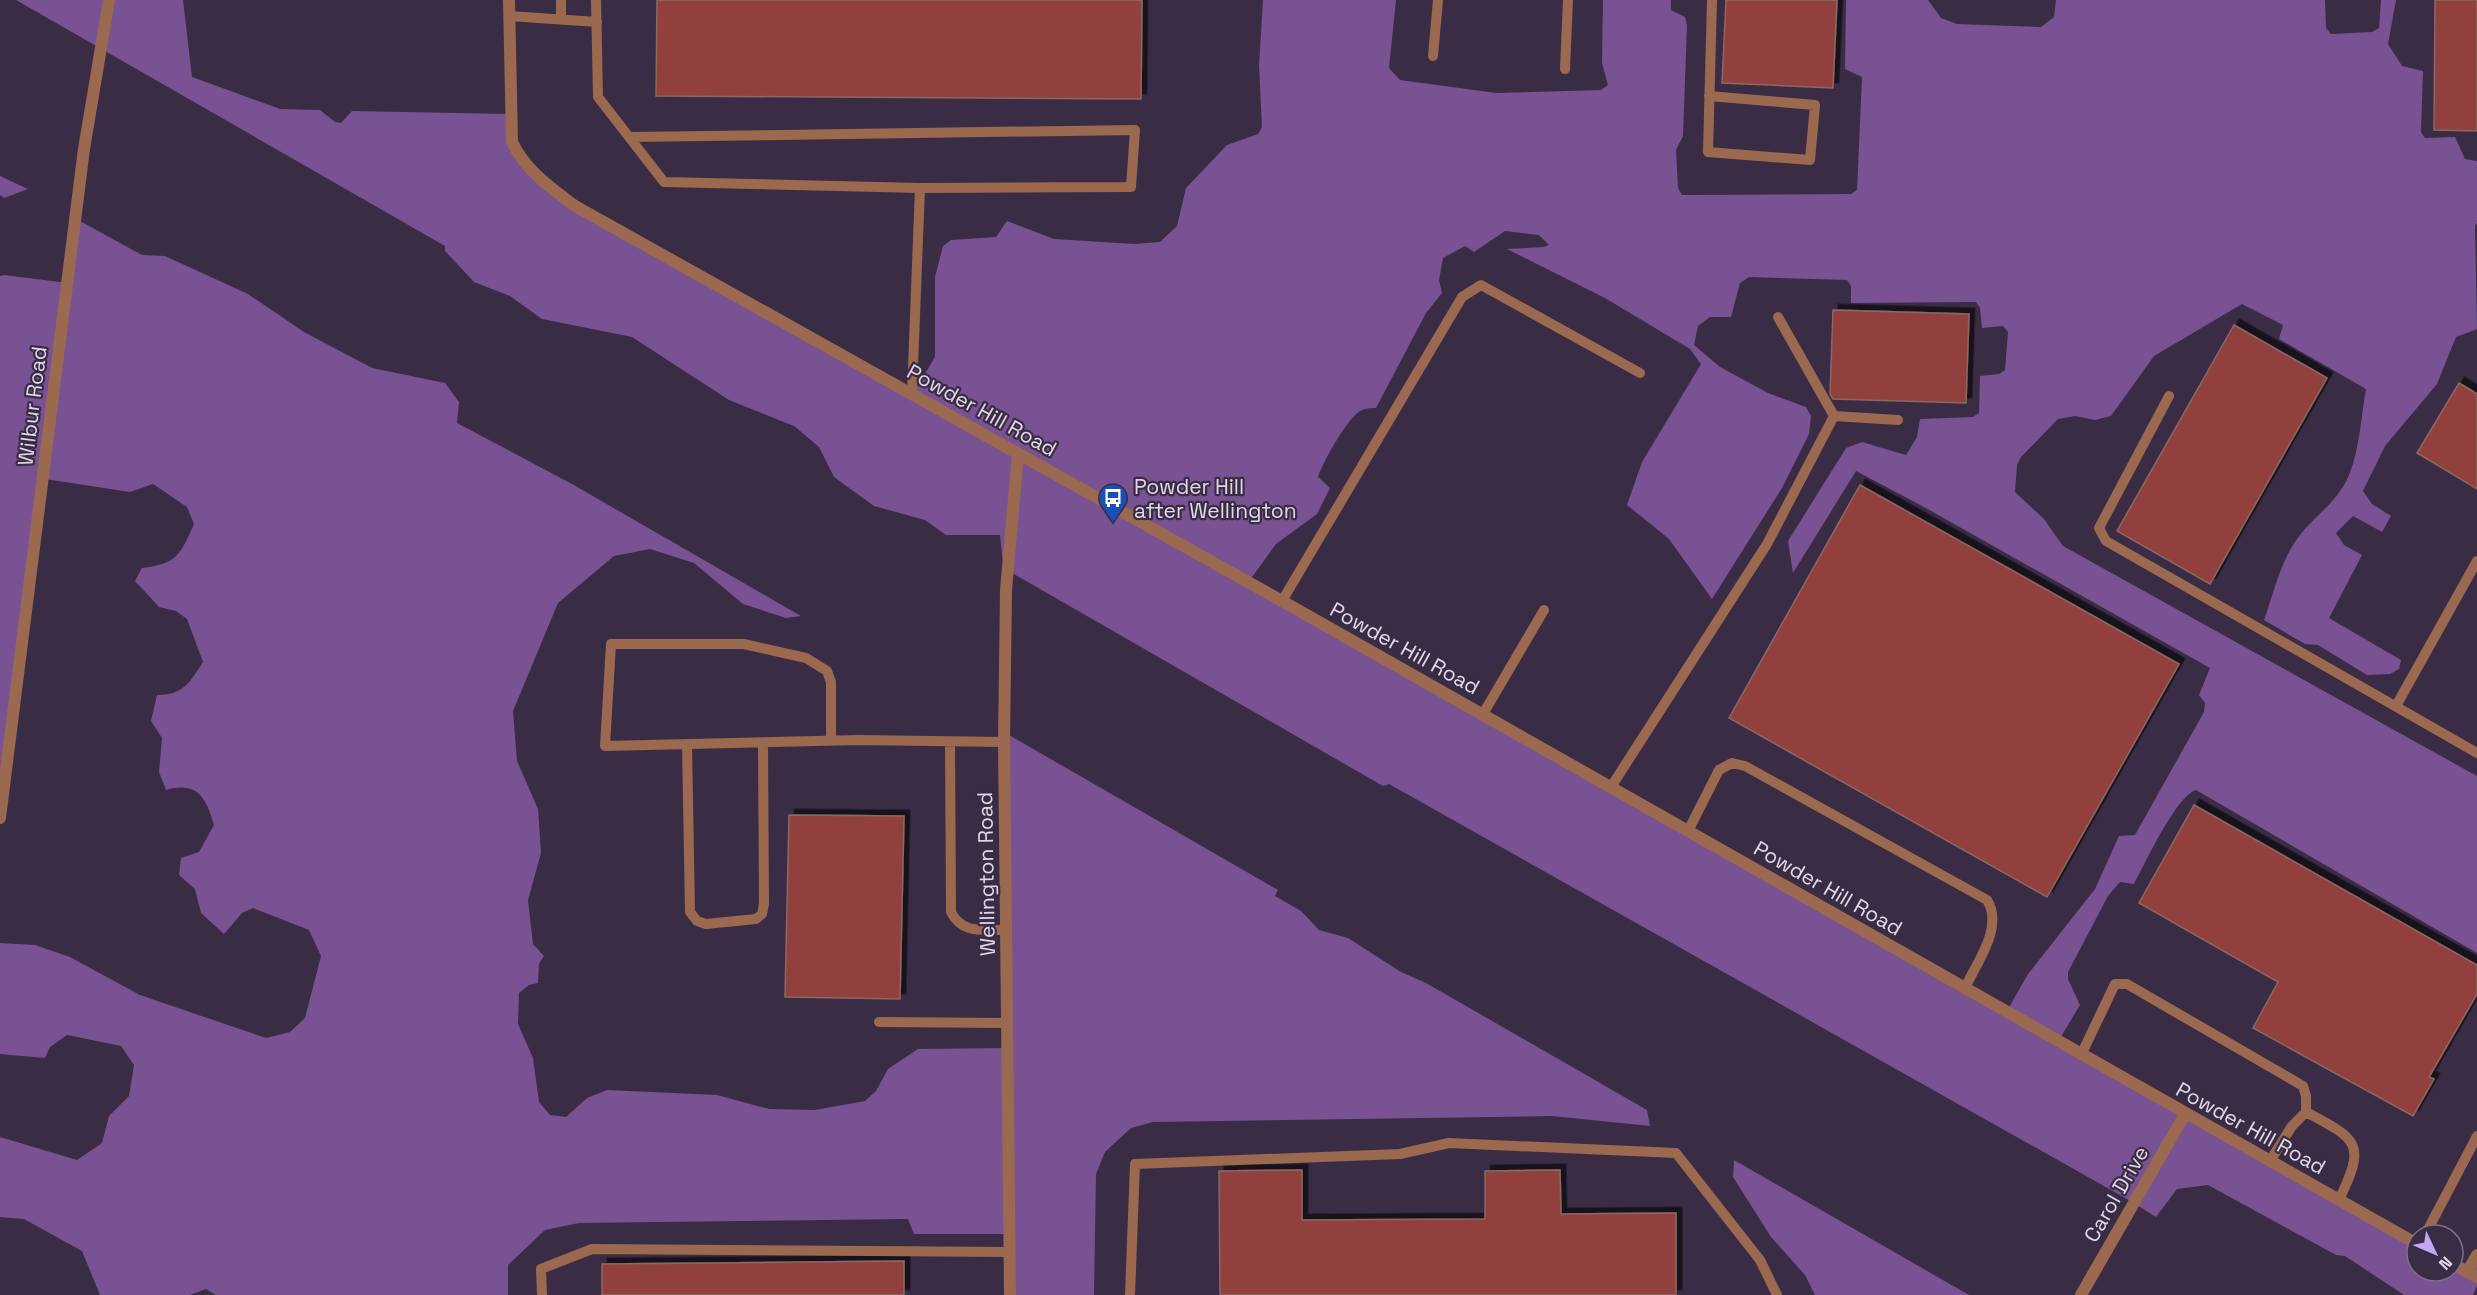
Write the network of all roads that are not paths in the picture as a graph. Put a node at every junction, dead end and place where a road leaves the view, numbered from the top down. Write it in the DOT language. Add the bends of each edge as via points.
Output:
graph roads {
  1 [pos="108,0"];
  2 [pos="509,0"];
  3 [pos="561,0"];
  4 [pos="596,0"];
  5 [pos="1438,0"];
  6 [pos="1568,0"];
  7 [pos="1712,0"];
  8 [pos="509,16"];
  9 [pos="561,19"];
  10 [pos="597,22"];
  11 [pos="1434,56"];
  12 [pos="1565,69"];
  13 [pos="1709,96"];
  14 [pos="630,137"];
  15 [pos="920,188"];
  16 [pos="1778,317"];
  17 [pos="1640,373"];
  18 [pos="912,393"];
  19 [pos="2169,396"];
  20 [pos="1833,416"];
  21 [pos="1898,420"];
  22 [pos="1018,453"];
  23 [pos="2477,561"];
  24 [pos="1282,601"];
  25 [pos="1544,610"];
  26 [pos="2396,706"];
  27 [pos="1483,714"];
  28 [pos="831,741"];
  29 [pos="950,742"];
  30 [pos="1004,742"];
  31 [pos="763,743"];
  32 [pos="687,744"];
  33 [pos="2477,753"];
  34 [pos="1611,787"];
  35 [pos="0,818"];
  36 [pos="1688,831"];
  37 [pos="1006,930"];
  38 [pos="1965,988"];
  39 [pos="879,1022"];
  40 [pos="1007,1023"];
  41 [pos="2081,1055"];
  42 [pos="2306,1112"];
  43 [pos="2185,1114"];
  44 [pos="2477,1136"];
  45 [pos="2270,1161"];
  46 [pos="2340,1200"];
  47 [pos="2431,1223"];
  48 [pos="2405,1237"];
  49 [pos="1009,1252"];
  50 [pos="2477,1255"];
  51 [pos="2472,1275"];
  52 [pos="542,1295"];
  53 [pos="1010,1295"];
  54 [pos="1130,1295"];
  55 [pos="1777,1295"];
  56 [pos="2081,1295"];
  1 -- 35 [label="street, Wilbur Road" via="82,159"];
  2 -- 8 [label="street, Powder Hill Road"];
  3 -- 9 [label="lane"];
  4 -- 10 [label="lane"];
  5 -- 11 [label="lane"];
  6 -- 12 [label="lane"];
  7 -- 13 [label="lane"];
  8 -- 9 [label="lane"];
  8 -- 18 [label="street, Powder Hill Road" via="512,142 519,157 542,182 575,206"];
  9 -- 10 [label="lane"];
  10 -- 14 [label="lane" via="598,97"];
  13 -- 13 [label="lane" via="1708,152 1810,160 1815,105"];
  14 -- 15 [label="lane" via="664,182"];
  14 -- 15 [label="lane" via="1135,130 1131,187"];
  15 -- 18 [label="lane"];
  16 -- 20 [label="lane"];
  17 -- 24 [label="lane" via="1481,285 1462,297"];
  18 -- 22 [label="street, Powder Hill Road"];
  19 -- 26 [label="lane" via="2099,528 2106,541"];
  20 -- 21 [label="lane"];
  20 -- 34 [label="lane" via="1767,544"];
  22 -- 24 [label="street, Powder Hill Road"];
  22 -- 30 [label="street, Wellington Road" via="1006,590"];
  23 -- 26 [label="lane"];
  24 -- 27 [label="street, Powder Hill Road"];
  25 -- 27 [label="lane"];
  26 -- 33 [label="lane"];
  27 -- 34 [label="street, Powder Hill Road"];
  28 -- 29 [label="lane"];
  28 -- 31 [label="lane"];
  28 -- 32 [label="lane" via="831,682 827,671 806,658 744,644 611,644 605,746"];
  29 -- 30 [label="lane"];
  29 -- 37 [label="lane" via="951,912 964,928"];
  30 -- 37 [label="street, Wellington Road"];
  31 -- 32 [label="lane"];
  31 -- 32 [label="lane" via="762,914 756,919 706,924 690,912"];
  34 -- 36 [label="street, Powder Hill Road"];
  36 -- 38 [label="street, Powder Hill Road"];
  36 -- 38 [label="lane" via="1719,770 1732,762 1987,900 1993,911 1992,931"];
  37 -- 40 [label="street, Wellington Road"];
  38 -- 41 [label="street, Powder Hill Road"];
  39 -- 40 [label="lane"];
  40 -- 49 [label="street, Wellington Road"];
  41 -- 42 [label="lane" via="2115,984 2121,983 2303,1086"];
  41 -- 43 [label="street, Powder Hill Road"];
  42 -- 45 [label="lane" via="2292,1125"];
  42 -- 46 [label="lane" via="2340,1129 2355,1149 2353,1171"];
  43 -- 45 [label="street, Powder Hill Road"];
  43 -- 56 [label="street, Carol Drive"];
  44 -- 47 [label="lane"];
  45 -- 46 [label="street, Powder Hill Road"];
  46 -- 48 [label="street, Powder Hill Road"];
  49 -- 52 [label="lane" via="592,1250 541,1269"];
  49 -- 53 [label="street, Wellington Road"];
  50 -- 51 [label="street"];
  54 -- 55 [label="lane" via="1135,1164 1400,1154 1449,1143 1676,1153 1760,1260"];
}
